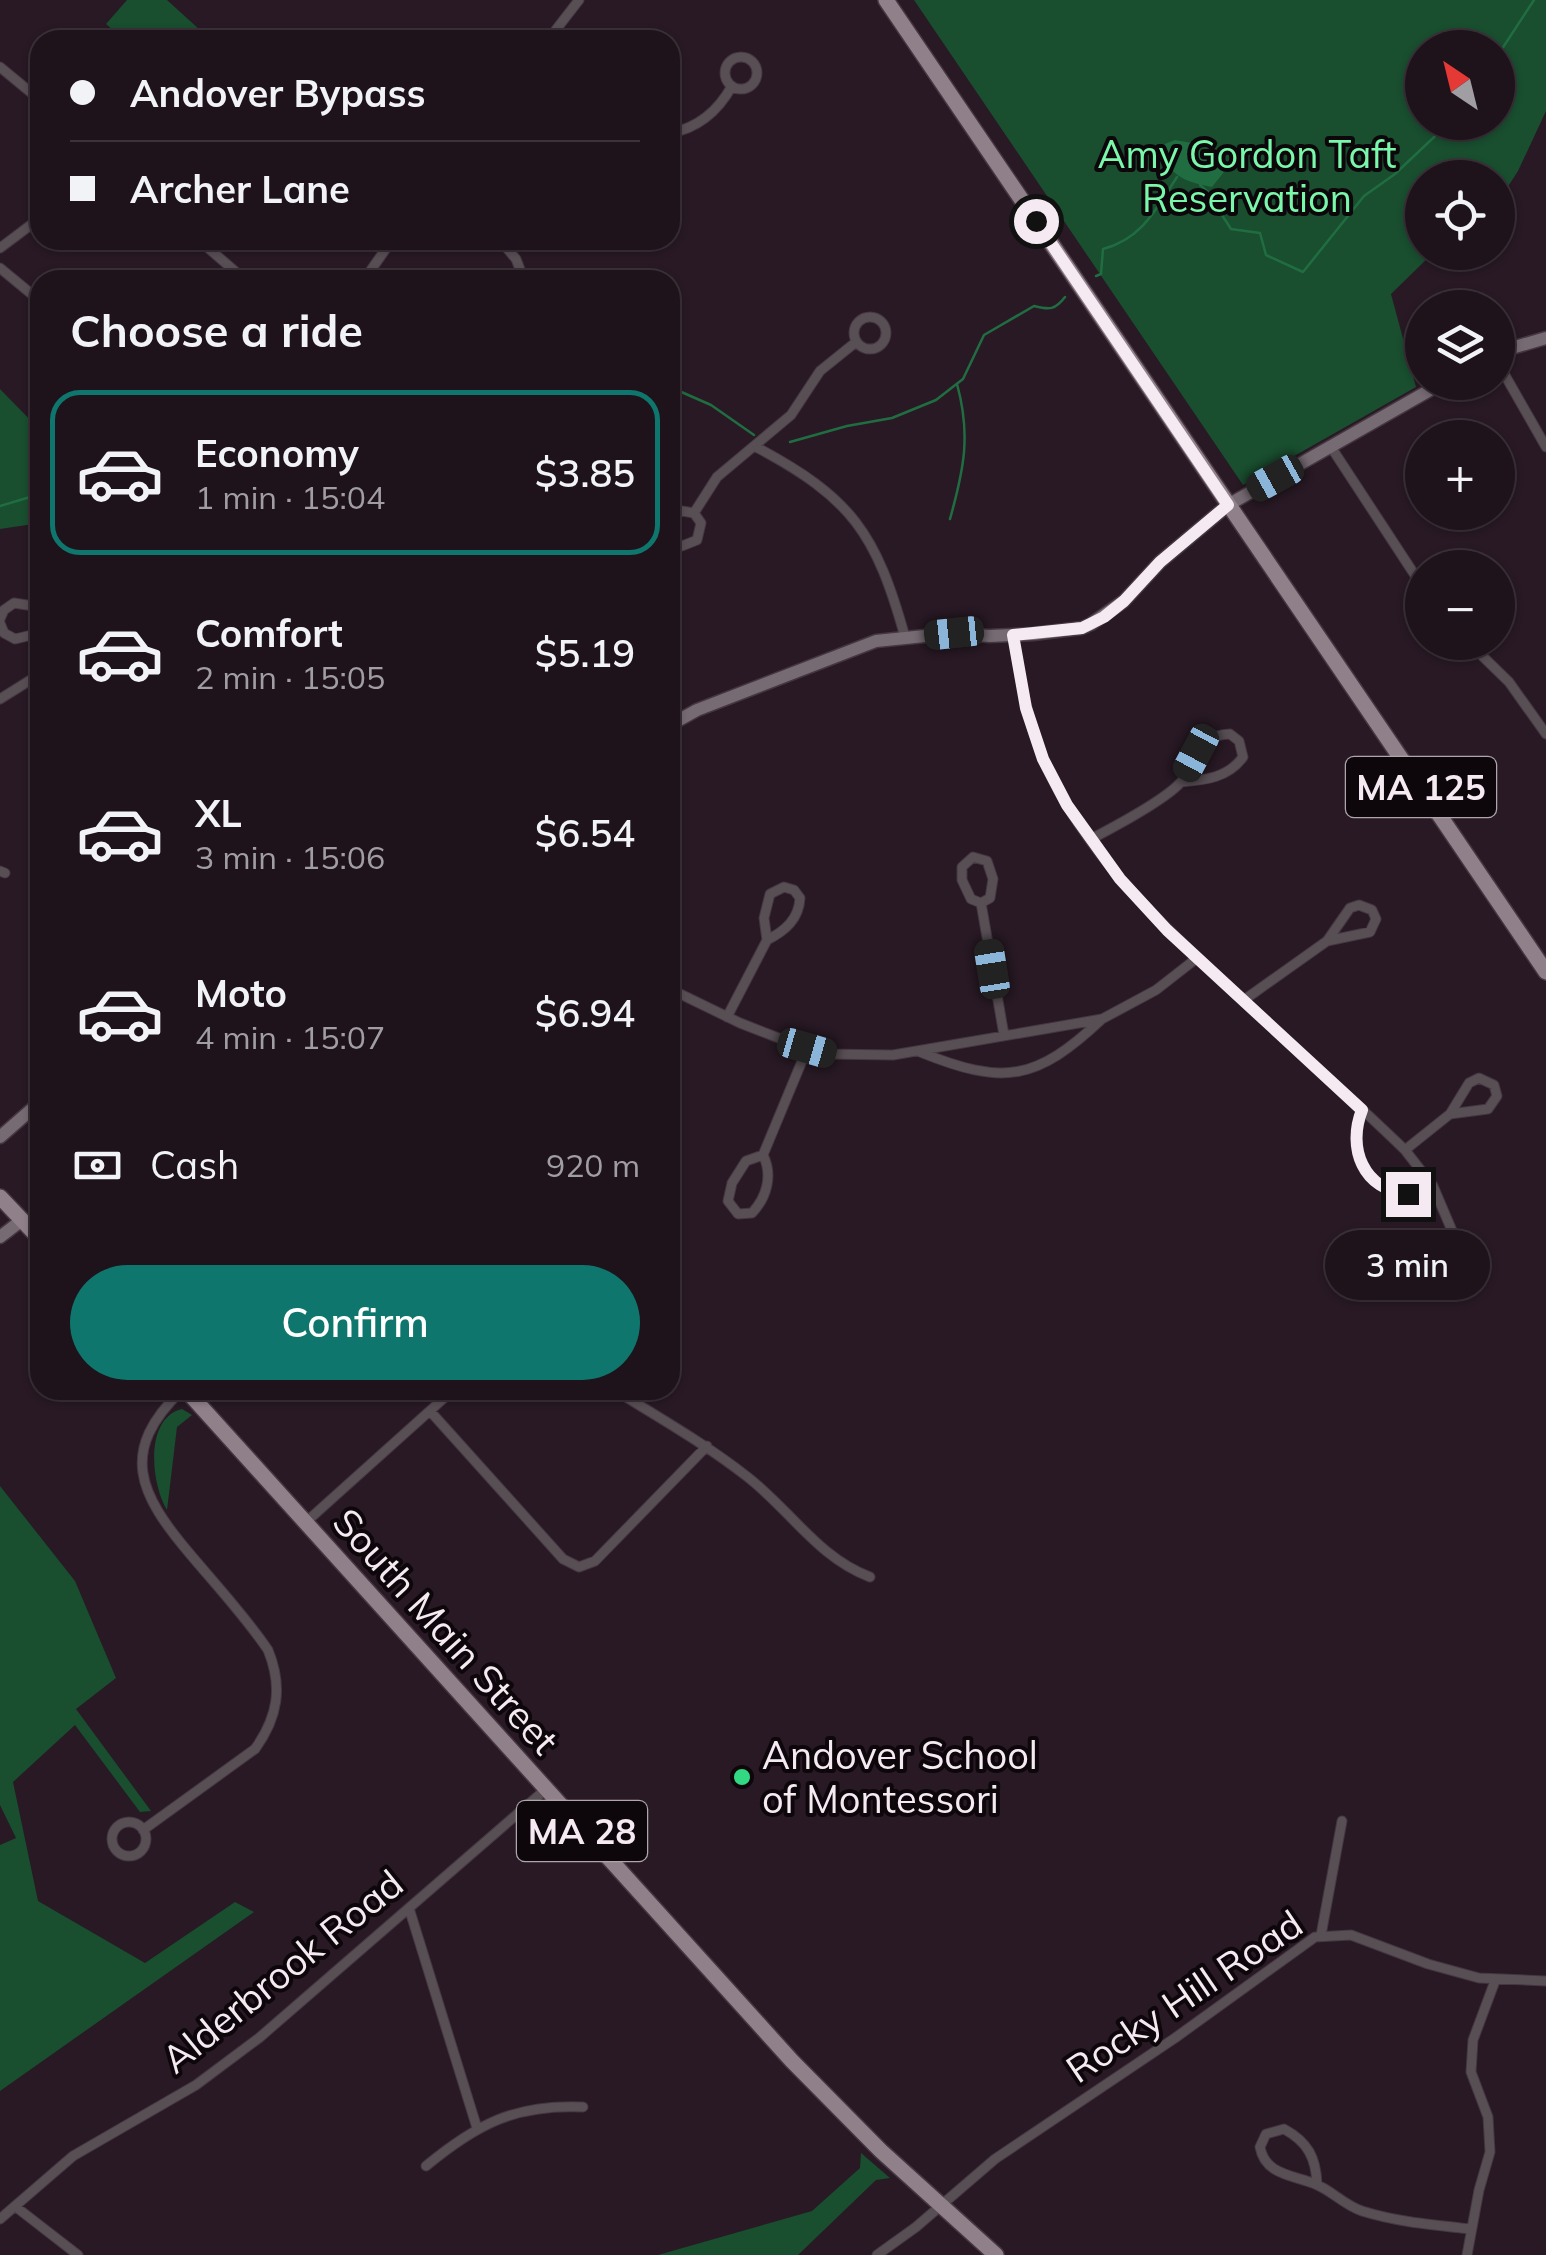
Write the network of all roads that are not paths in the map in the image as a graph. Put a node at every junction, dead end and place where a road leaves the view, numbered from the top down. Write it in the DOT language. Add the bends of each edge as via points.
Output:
graph roads {
  1 [pos="579,0"];
  2 [pos="886,0"];
  3 [pos="556,30"];
  4 [pos="0,67"];
  5 [pos="732,86"];
  6 [pos="30,92"];
  7 [pos="680,129"];
  8 [pos="30,226"];
  9 [pos="0,248"];
  10 [pos="210,250"];
  11 [pos="0,268"];
  12 [pos="234,270"];
  13 [pos="30,293"];
  14 [pos="1546,338"];
  15 [pos="856,342"];
  16 [pos="1515,347"];
  17 [pos="1515,393"];
  18 [pos="1412,400"];
  19 [pos="1331,446"];
  20 [pos="756,447"];
  21 [pos="1546,447"];
  22 [pos="1228,505"];
  23 [pos="680,512"];
  24 [pos="694,513"];
  25 [pos="680,545"];
  26 [pos="1405,560"];
  27 [pos="30,605"];
  28 [pos="0,621"];
  29 [pos="30,635"];
  30 [pos="1013,635"];
  31 [pos="904,637"];
  32 [pos="1486,660"];
  33 [pos="30,680"];
  34 [pos="0,699"];
  35 [pos="680,719"];
  36 [pos="1546,734"];
  37 [pos="1181,782"];
  38 [pos="1092,839"];
  39 [pos="981,903"];
  40 [pos="767,940"];
  41 [pos="1327,941"];
  42 [pos="1197,958"];
  43 [pos="1546,972"];
  44 [pos="680,994"];
  45 [pos="1244,1000"];
  46 [pos="727,1017"];
  47 [pos="1102,1019"];
  48 [pos="1004,1036"];
  49 [pos="807,1048"];
  50 [pos="917,1051"];
  51 [pos="30,1110"];
  52 [pos="1362,1110"];
  53 [pos="1450,1114"];
  54 [pos="0,1136"];
  55 [pos="1406,1150"];
  56 [pos="763,1156"];
  57 [pos="1433,1186"];
  58 [pos="0,1197"];
  59 [pos="22,1220"];
  60 [pos="30,1228"];
  61 [pos="1453,1233"];
  62 [pos="0,1237"];
  63 [pos="173,1400"];
  64 [pos="193,1400"];
  65 [pos="442,1400"];
  66 [pos="631,1400"];
  67 [pos="430,1411"];
  68 [pos="706,1446"];
  69 [pos="306,1522"];
  70 [pos="870,1577"];
  71 [pos="545,1790"];
  72 [pos="1342,1821"];
  73 [pos="143,1830"];
  74 [pos="409,1908"];
  75 [pos="1321,1935"];
  76 [pos="1494,1980"];
  77 [pos="1546,1980"];
  78 [pos="583,2107"];
  79 [pos="477,2128"];
  80 [pos="426,2166"];
  81 [pos="1318,2184"];
  82 [pos="940,2205"];
  83 [pos="16,2207"];
  84 [pos="0,2220"];
  85 [pos="1471,2229"];
  86 [pos="78,2255"];
  87 [pos="876,2255"];
  88 [pos="996,2255"];
  89 [pos="1467,2255"];
  1 -- 3 [label="street"];
  2 -- 22 [label="main road, MA 125"];
  4 -- 6 [label="street"];
  5 -- 7 [label="street" via="706,118"];
  8 -- 9 [label="street"];
  10 -- 12 [label="street"];
  11 -- 13 [label="street"];
  14 -- 16 [label="street"];
  15 -- 20 [label="street" via="820,371 790,415"];
  17 -- 21 [label="street"];
  18 -- 19 [label="street"];
  19 -- 22 [label="street"];
  19 -- 26 [label="street"];
  20 -- 24 [label="street" via="717,477"];
  20 -- 31 [label="street" via="829,492 859,522"];
  22 -- 30 [label="street" via="1104,617 1082,628"];
  22 -- 43 [label="main road, MA 125"];
  23 -- 24 [label="street"];
  24 -- 25 [label="street" via="701,523 698,540"];
  27 -- 28 [label="street" via="14,603"];
  28 -- 29 [label="street" via="15,639"];
  30 -- 31 [label="street"];
  30 -- 38 [label="street" via="1043,759"];
  31 -- 35 [label="street" via="859,646"];
  32 -- 36 [label="street"];
  33 -- 34 [label="street"];
  37 -- 37 [label="street" via="1213,738 1230,734 1239,741 1243,757 1236,766"];
  37 -- 38 [label="street"];
  38 -- 42 [label="street" via="1138,900"];
  39 -- 39 [label="street" via="990,898 993,879 987,861 974,857 962,867 962,880 971,899"];
  39 -- 48 [label="street"];
  40 -- 40 [label="street" via="768,900 789,888 800,898 799,909 786,930"];
  40 -- 46 [label="street"];
  41 -- 41 [label="street" via="1350,908 1372,910 1370,932"];
  41 -- 45 [label="street"];
  42 -- 45 [label="street"];
  42 -- 47 [label="street" via="1172,980"];
  44 -- 46 [label="street"];
  45 -- 52 [label="street"];
  46 -- 49 [label="street"];
  47 -- 48 [label="street"];
  47 -- 50 [label="street" via="1058,1057 1019,1072 980,1074"];
  48 -- 50 [label="street"];
  49 -- 50 [label="street" via="827,1054"];
  49 -- 56 [label="street"];
  51 -- 54 [label="street"];
  52 -- 55 [label="street"];
  52 -- 57 [label="street" via="1356,1151 1374,1181 1398,1193"];
  53 -- 53 [label="street" via="1469,1083 1485,1079 1494,1085 1497,1096 1488,1109"];
  53 -- 55 [label="street"];
  55 -- 57 [label="street"];
  56 -- 56 [label="street" via="746,1161 732,1184 728,1200 738,1214 754,1211 762,1198 770,1172"];
  57 -- 61 [label="street"];
  58 -- 59 [label="main road"];
  59 -- 60 [label="main road"];
  59 -- 62 [label="street"];
  63 -- 73 [label="street" via="146,1438 144,1485 160,1517 268,1650 278,1699 255,1750"];
  64 -- 69 [label="main road, South Main Street / MA 28"];
  65 -- 67 [label="street"];
  66 -- 68 [label="street"];
  67 -- 68 [label="street" via="563,1560 579,1567 595,1561"];
  67 -- 69 [label="street"];
  68 -- 70 [label="street" via="818,1546"];
  69 -- 71 [label="main road, South Main Street / MA 28"];
  71 -- 74 [label="street, Alderbrook Road"];
  71 -- 82 [label="main road, South Main Street / MA 28" via="832,2104"];
  72 -- 75 [label="street"];
  74 -- 79 [label="street"];
  74 -- 83 [label="street, Alderbrook Road" via="234,2057 74,2156"];
  75 -- 76 [label="street, Rocky Hill Road" via="1351,1935"];
  75 -- 82 [label="street, Rocky Hill Road" via="995,2159"];
  76 -- 77 [label="street, Rocky Hill Road"];
  76 -- 85 [label="street" via="1472,2040 1471,2072 1488,2117 1490,2152"];
  78 -- 79 [label="street" via="534,2108"];
  79 -- 80 [label="street"];
  81 -- 81 [label="street" via="1268,2164 1260,2147 1266,2134 1284,2130 1302,2142"];
  81 -- 85 [label="street" via="1362,2211"];
  82 -- 87 [label="street, Rocky Hill Road"];
  82 -- 88 [label="main road, South Main Street / MA 28"];
  83 -- 84 [label="street, Alderbrook Road"];
  83 -- 86 [label="street"];
  85 -- 89 [label="street"];
}
